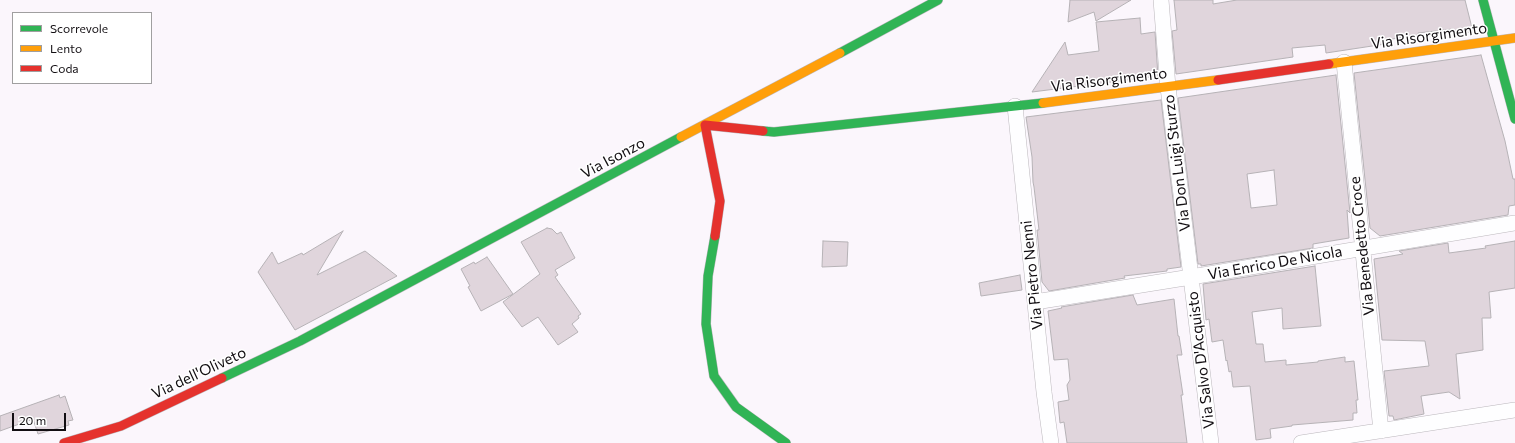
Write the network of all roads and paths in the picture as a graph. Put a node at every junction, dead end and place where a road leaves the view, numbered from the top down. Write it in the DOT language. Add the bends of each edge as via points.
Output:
graph roads {
  1 [pos="938,0"];
  2 [pos="1161,0"];
  3 [pos="1483,0"];
  4 [pos="1515,38"];
  5 [pos="1494,40"];
  6 [pos="1344,62"];
  7 [pos="1168,87"];
  8 [pos="1015,106"];
  9 [pos="1515,119"];
  10 [pos="705,125"];
  11 [pos="1515,223"];
  12 [pos="1362,248"];
  13 [pos="1191,277"];
  14 [pos="1035,302"];
  15 [pos="300,340"];
  16 [pos="1515,410"];
  17 [pos="1381,431"];
  18 [pos="64,443"];
  19 [pos="786,443"];
  20 [pos="1052,443"];
  21 [pos="1211,443"];
  22 [pos="1301,443"];
  1 -- 10 [label="street, Via Isonzo"];
  2 -- 7 [label="street, Via Don Luigi Sturzo"];
  3 -- 5 [label="street"];
  4 -- 5 [label="street, Via Risorgimento"];
  5 -- 6 [label="street, Via Risorgimento"];
  5 -- 9 [label="street"];
  6 -- 7 [label="street, Via Risorgimento"];
  6 -- 12 [label="street, Via Benedetto Croce"];
  7 -- 8 [label="street, Via Risorgimento"];
  7 -- 13 [label="street, Via Don Luigi Sturzo"];
  8 -- 10 [label="street, Via Risorgimento" via="774,132"];
  8 -- 14 [label="street, Via Pietro Nenni"];
  10 -- 15 [label="street, Via Isonzo"];
  10 -- 19 [label="street" via="720,201 708,276 706,324 714,376 736,407"];
  11 -- 12 [label="street, Via Enrico De Nicola"];
  12 -- 13 [label="street, Via Enrico De Nicola"];
  12 -- 17 [label="street, Via Benedetto Croce"];
  13 -- 14 [label="street, Via Enrico De Nicola"];
  13 -- 21 [label="street, Via Salvo D'Acquisto"];
  14 -- 20 [label="street, Via Pietro Nenni"];
  15 -- 18 [label="street, Via dell'Oliveto" via="120,426"];
  16 -- 17 [label="street"];
  17 -- 22 [label="street"];
}
